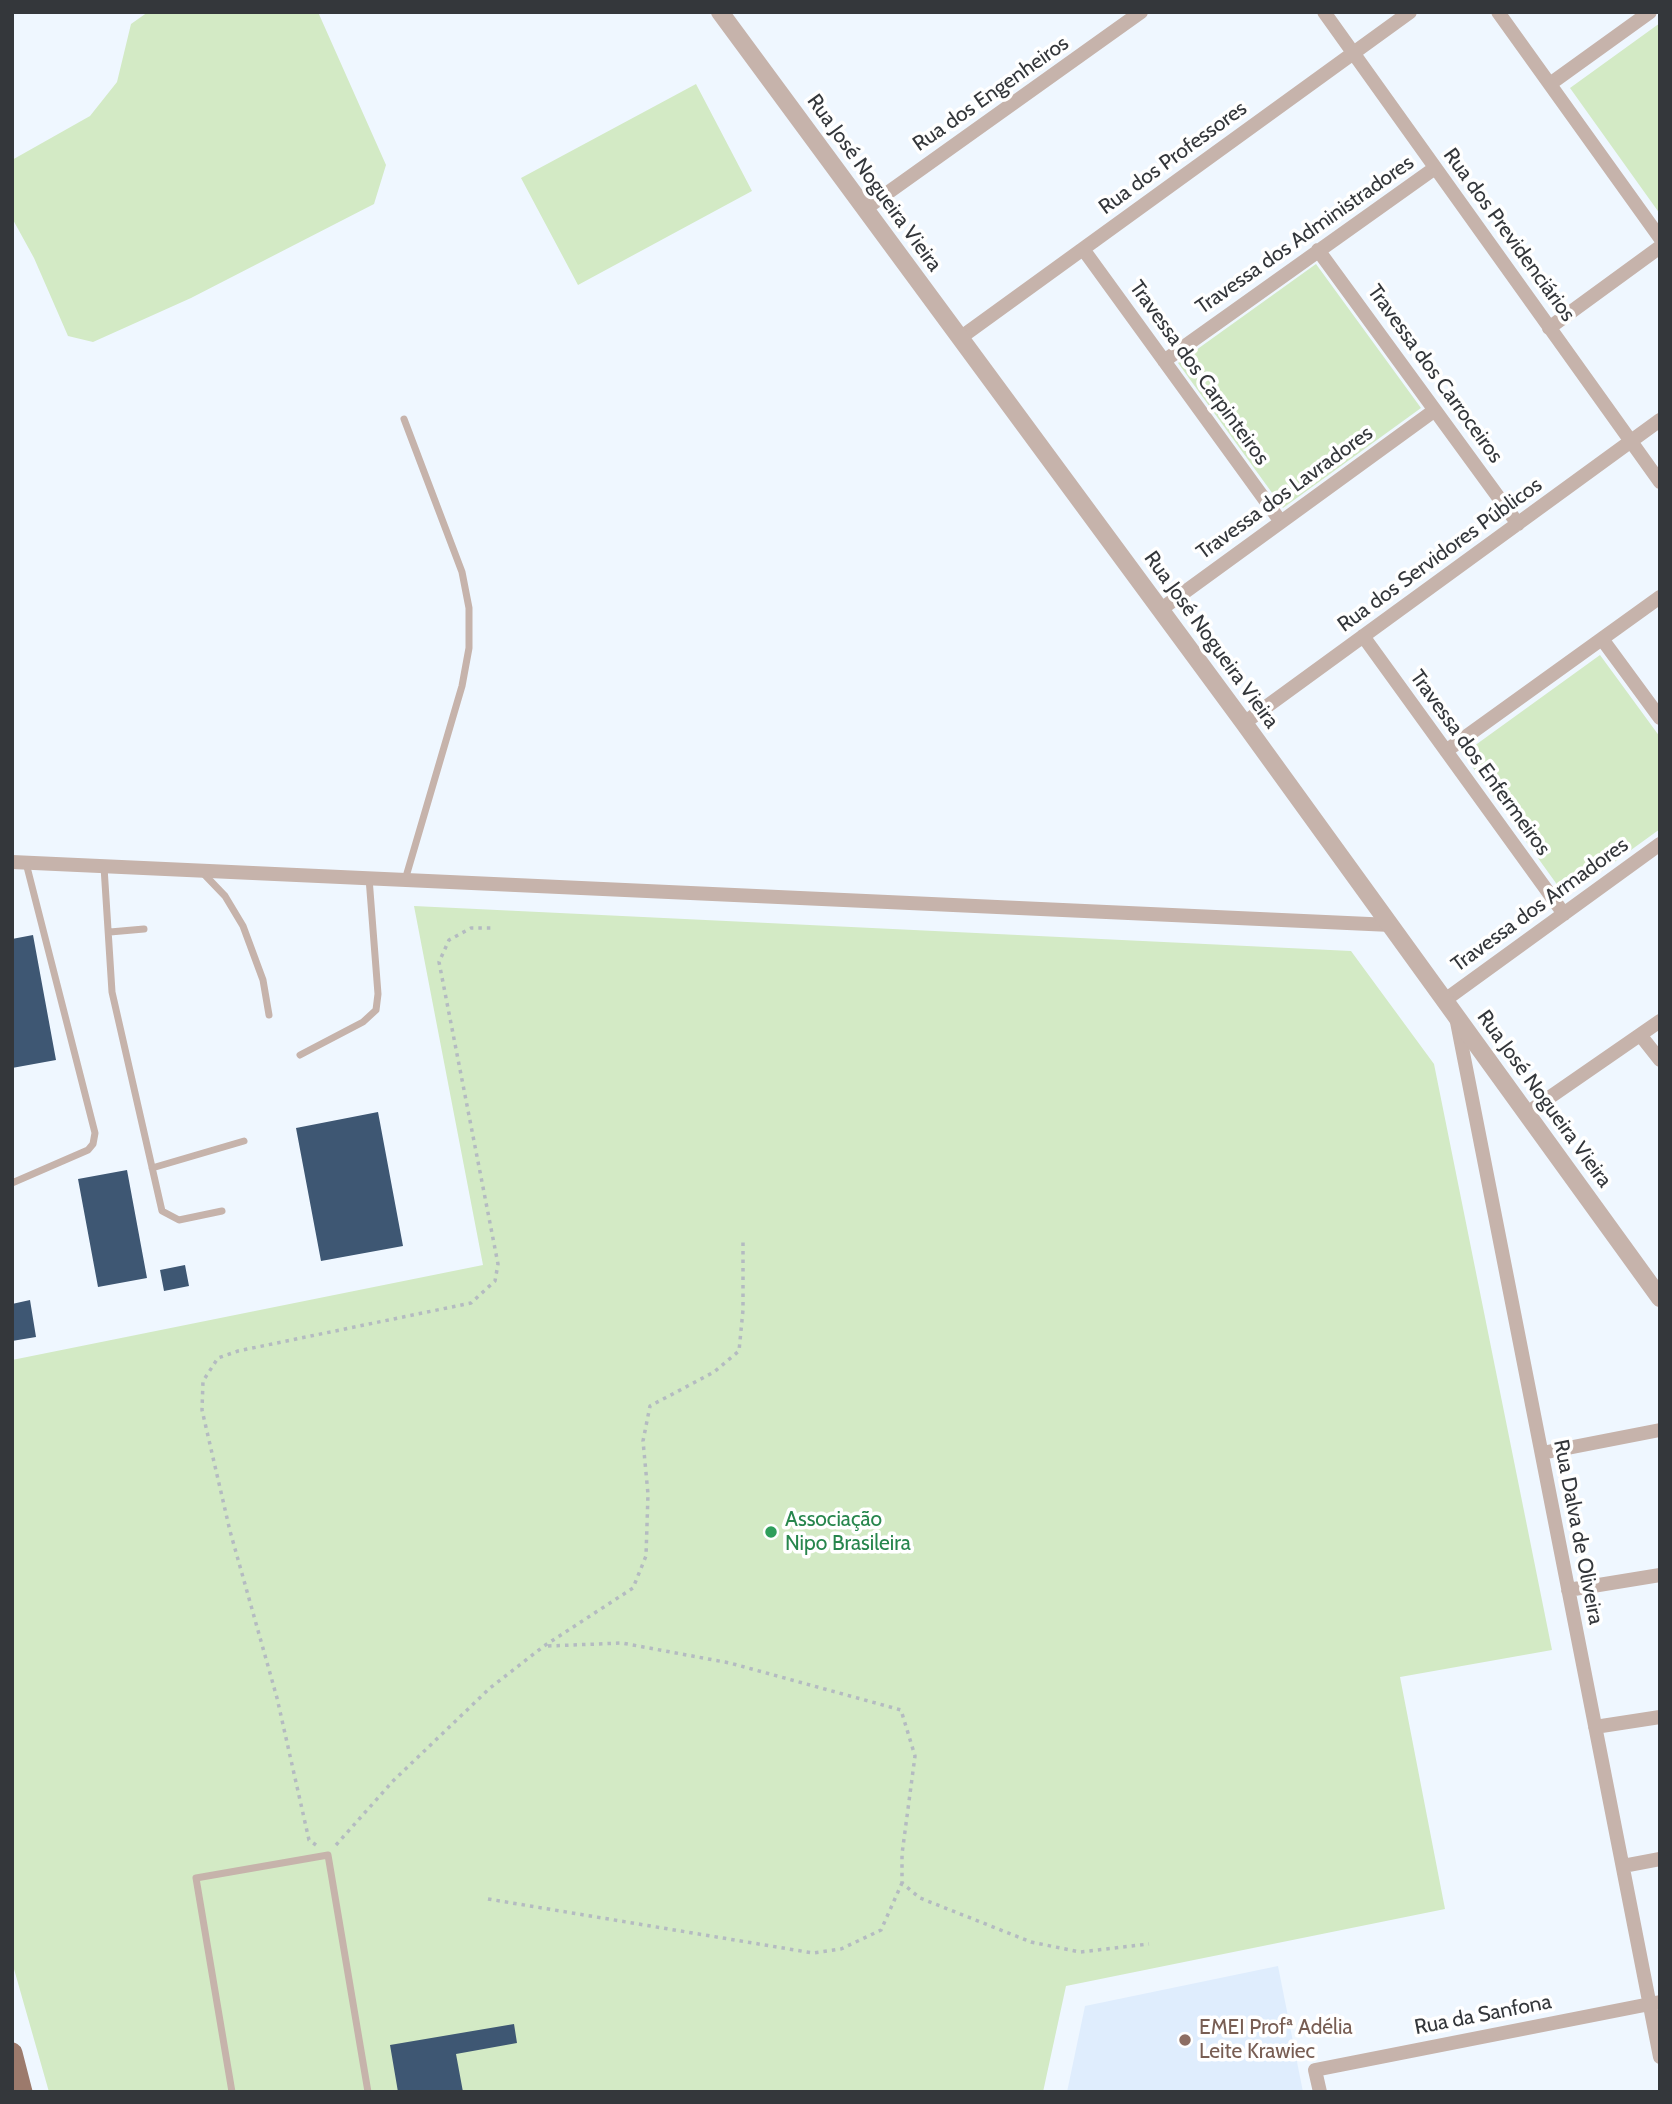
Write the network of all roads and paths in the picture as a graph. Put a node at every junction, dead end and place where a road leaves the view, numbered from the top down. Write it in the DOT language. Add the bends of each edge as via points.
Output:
graph roads {
  1 [pos="720,12"];
  2 [pos="1141,12"];
  3 [pos="1324,12"];
  4 [pos="1410,12"];
  5 [pos="1498,12"];
  6 [pos="1650,12"];
  7 [pos="1353,53"];
  8 [pos="1550,84"];
  9 [pos="1435,168"];
  10 [pos="865,209"];
  11 [pos="1660,238"];
  12 [pos="1660,247"];
  13 [pos="1083,249"];
  14 [pos="1318,250"];
  15 [pos="1549,328"];
  16 [pos="960,338"];
  17 [pos="1164,361"];
  18 [pos="1435,410"];
  19 [pos="404,419"];
  20 [pos="1660,421"];
  21 [pos="1631,442"];
  22 [pos="1660,482"];
  23 [pos="1281,522"];
  24 [pos="1518,524"];
  25 [pos="1660,597"];
  26 [pos="1160,610"];
  27 [pos="1363,636"];
  28 [pos="1602,639"];
  29 [pos="1660,718"];
  30 [pos="1244,723"];
  31 [pos="1446,751"];
  32 [pos="1660,844"];
  33 [pos="19,862"];
  34 [pos="104,866"];
  35 [pos="200,870"];
  36 [pos="369,878"];
  37 [pos="405,880"];
  38 [pos="1564,914"];
  39 [pos="1391,925"];
  40 [pos="492,928"];
  41 [pos="144,929"];
  42 [pos="110,932"];
  43 [pos="1445,1000"];
  44 [pos="269,1015"];
  45 [pos="1456,1015"];
  46 [pos="1660,1021"];
  47 [pos="1641,1036"];
  48 [pos="300,1055"];
  49 [pos="1660,1060"];
  50 [pos="1527,1113"];
  51 [pos="244,1141"];
  52 [pos="152,1168"];
  53 [pos="12,1183"];
  54 [pos="222,1211"];
  55 [pos="743,1239"];
  56 [pos="1660,1298"];
  57 [pos="1660,1430"];
  58 [pos="1542,1453"];
  59 [pos="1660,1575"];
  60 [pos="1568,1590"];
  61 [pos="544,1646"];
  62 [pos="1660,1717"];
  63 [pos="1595,1727"];
  64 [pos="328,1855"];
  65 [pos="1660,1859"];
  66 [pos="1623,1866"];
  67 [pos="902,1882"];
  68 [pos="488,1899"];
  69 [pos="1149,1944"];
  70 [pos="1655,2003"];
  71 [pos="12,2053"];
  72 [pos="1660,2057"];
  73 [pos="22,2092"];
  74 [pos="232,2092"];
  75 [pos="368,2092"];
  76 [pos="1320,2092"];
  1 -- 10 [label="street, Rua José Nogueira Vieira"];
  2 -- 10 [label="street, Rua dos Engenheiros"];
  3 -- 7 [label="street, Rua dos Previdenciários"];
  4 -- 7 [label="street, Rua dos Professores"];
  5 -- 8 [label="street"];
  6 -- 8 [label="street"];
  7 -- 9 [label="street, Rua dos Previdenciários"];
  7 -- 13 [label="street, Rua dos Professores"];
  8 -- 11 [label="street"];
  9 -- 14 [label="street, Travessa dos Administradores"];
  9 -- 15 [label="street, Rua dos Previdenciários"];
  10 -- 16 [label="street, Rua José Nogueira Vieira"];
  12 -- 15 [label="street"];
  13 -- 16 [label="street, Rua dos Professores"];
  13 -- 17 [label="street, Travessa dos Carpinteiros"];
  14 -- 17 [label="street, Travessa dos Administradores"];
  14 -- 18 [label="street, Travessa dos Carroceiros"];
  15 -- 21 [label="street, Rua dos Previdenciários"];
  16 -- 26 [label="street, Rua José Nogueira Vieira"];
  17 -- 23 [label="street, Travessa dos Carpinteiros"];
  18 -- 23 [label="street, Travessa dos Lavradores"];
  18 -- 24 [label="street, Travessa dos Carroceiros"];
  19 -- 37 [label="lane" via="462,572 470,608 462,686"];
  20 -- 21 [label="street, Rua dos Servidores Públicos"];
  21 -- 22 [label="street, Rua dos Previdenciários"];
  21 -- 24 [label="street, Rua dos Servidores Públicos"];
  23 -- 26 [label="street, Travessa dos Lavradores"];
  24 -- 27 [label="street, Rua dos Servidores Públicos"];
  25 -- 28 [label="street"];
  26 -- 30 [label="street, Rua José Nogueira Vieira"];
  27 -- 30 [label="street, Rua dos Servidores Públicos"];
  27 -- 31 [label="street, Travessa dos Enfermeiros"];
  28 -- 29 [label="street"];
  28 -- 31 [label="street"];
  30 -- 39 [label="street, Rua José Nogueira Vieira"];
  31 -- 38 [label="street, Travessa dos Enfermeiros"];
  32 -- 38 [label="street, Travessa dos Armadores"];
  33 -- 34 [label="street"];
  33 -- 53 [label="lane" via="95,1133 88,1150"];
  34 -- 35 [label="street"];
  34 -- 42 [label="lane"];
  35 -- 36 [label="street"];
  35 -- 44 [label="lane" via="225,896 243,926 263,980"];
  36 -- 37 [label="street"];
  36 -- 48 [label="lane" via="376,1010 363,1022"];
  37 -- 39 [label="street"];
  38 -- 43 [label="street, Travessa dos Armadores"];
  39 -- 43 [label="street, Rua José Nogueira Vieira"];
  40 -- 64 [label="path" via="471,928 449,940 439,962 498,1264 495,1281 471,1303 239,1350 218,1358 202,1381 202,1410 309,1840"];
  41 -- 42 [label="lane"];
  42 -- 52 [label="lane" via="112,992"];
  43 -- 45 [label="street, Rua José Nogueira Vieira"];
  45 -- 50 [label="street, Rua José Nogueira Vieira"];
  45 -- 58 [label="street, Rua Dalva de Oliveira"];
  46 -- 47 [label="street"];
  47 -- 49 [label="street"];
  47 -- 50 [label="street"];
  50 -- 56 [label="street, Rua José Nogueira Vieira"];
  51 -- 52 [label="lane"];
  52 -- 54 [label="lane" via="162,1211 170,1218"];
  55 -- 61 [label="path" via="739,1350 714,1372 650,1406 643,1441 648,1494 646,1556 634,1588"];
  57 -- 58 [label="street"];
  58 -- 60 [label="street, Rua Dalva de Oliveira"];
  59 -- 60 [label="street"];
  60 -- 63 [label="street, Rua Dalva de Oliveira"];
  61 -- 64 [label="path" via="490,1688 427,1748"];
  61 -- 67 [label="path" via="622,1643 730,1663 901,1710 915,1756"];
  62 -- 63 [label="street"];
  63 -- 66 [label="street, Rua Dalva de Oliveira"];
  64 -- 74 [label="lane" via="196,1878"];
  64 -- 75 [label="lane"];
  65 -- 66 [label="street"];
  66 -- 70 [label="street, Rua Dalva de Oliveira"];
  67 -- 68 [label="path" via="881,1930 841,1949 813,1953"];
  67 -- 69 [label="path" via="920,1898 1031,1941 1080,1952"];
  70 -- 72 [label="street, Rua Dalva de Oliveira"];
  70 -- 76 [label="street, Rua da Sanfona" via="1315,2070"];
  71 -- 73 [label="main road"];
}
